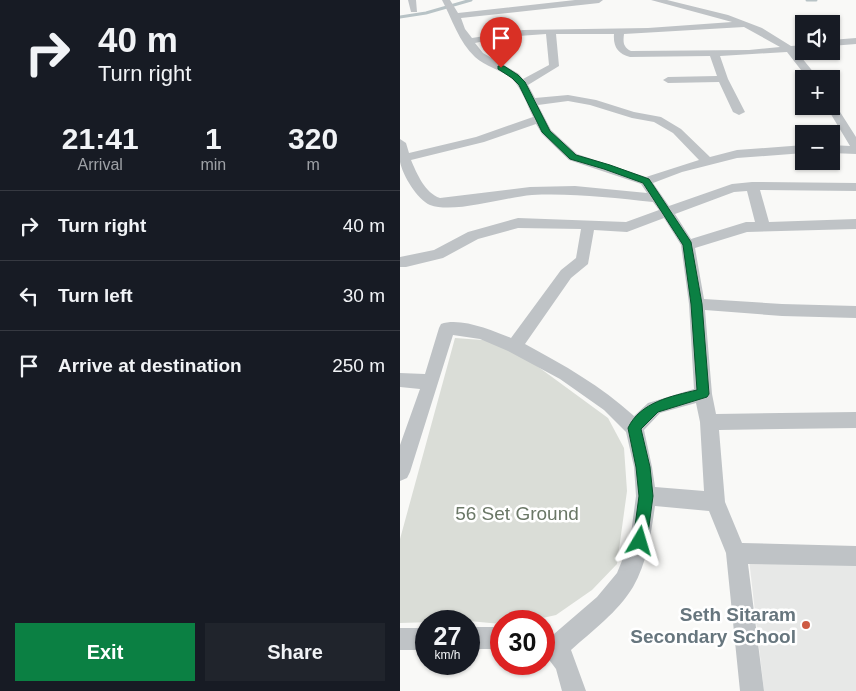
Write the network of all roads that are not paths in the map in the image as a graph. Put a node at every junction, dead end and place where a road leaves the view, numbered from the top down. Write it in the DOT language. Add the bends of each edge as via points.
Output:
graph roads {
  1 [pos="446,0"];
  2 [pos="600,0"];
  3 [pos="655,0"];
  4 [pos="455,14"];
  5 [pos="743,24"];
  6 [pos="618,31"];
  7 [pos="551,32"];
  8 [pos="856,40"];
  9 [pos="470,42"];
  10 [pos="840,42"];
  11 [pos="795,50"];
  12 [pos="791,51"];
  13 [pos="714,53"];
  14 [pos="807,70"];
  15 [pos="723,79"];
  16 [pos="668,80"];
  17 [pos="522,84"];
  18 [pos="531,102"];
  19 [pos="739,112"];
  20 [pos="836,115"];
  21 [pos="539,119"];
  22 [pos="400,143"];
  23 [pos="840,149"];
  24 [pos="856,149"];
  25 [pos="795,150"];
  26 [pos="403,158"];
  27 [pos="707,161"];
  28 [pos="410,171"];
  29 [pos="646,181"];
  30 [pos="400,182"];
  31 [pos="752,186"];
  32 [pos="856,187"];
  33 [pos="656,198"];
  34 [pos="666,213"];
  35 [pos="856,224"];
  36 [pos="588,226"];
  37 [pos="763,226"];
  38 [pos="688,245"];
  39 [pos="400,262"];
  40 [pos="697,304"];
  41 [pos="856,312"];
  42 [pos="514,346"];
  43 [pos="400,380"];
  44 [pos="431,382"];
  45 [pos="703,394"];
  46 [pos="856,420"];
  47 [pos="709,422"];
  48 [pos="634,428"];
  49 [pos="400,472"];
  50 [pos="646,496"];
  51 [pos="715,502"];
  52 [pos="736,553"];
  53 [pos="856,556"];
  54 [pos="400,639"];
  55 [pos="415,639"];
  56 [pos="555,640"];
  57 [pos="555,650"];
  58 [pos="574,691"];
  59 [pos="752,691"];
  1 -- 4 [label="street"];
  2 -- 4 [label="street"];
  3 -- 5 [label="street" via="706,11"];
  4 -- 9 [label="street" via="460,29"];
  5 -- 6 [label="street"];
  5 -- 12 [label="street" via="775,39"];
  6 -- 7 [label="street"];
  6 -- 13 [label="street" via="623,52"];
  7 -- 9 [label="street" via="483,37"];
  7 -- 17 [label="street" via="554,66"];
  8 -- 10 [label="street"];
  9 -- 17 [label="street" via="486,61 515,76"];
  11 -- 12 [label="street"];
  12 -- 13 [label="street"];
  12 -- 14 [label="street"];
  13 -- 15 [label="street"];
  15 -- 16 [label="street"];
  15 -- 19 [label="street"];
  17 -- 18 [label="street"];
  18 -- 21 [label="street"];
  18 -- 27 [label="street" via="568,98 657,119 677,131"];
  20 -- 24 [label="street"];
  21 -- 26 [label="street" via="480,140"];
  21 -- 29 [label="street" via="546,132 573,157"];
  22 -- 26 [label="street"];
  23 -- 24 [label="street"];
  25 -- 27 [label="street" via="737,154"];
  26 -- 28 [label="street"];
  27 -- 29 [label="street"];
  28 -- 30 [label="street"];
  28 -- 33 [label="street" via="427,196 437,202 530,191 575,190"];
  29 -- 33 [label="street"];
  31 -- 32 [label="street"];
  31 -- 34 [label="street" via="732,188"];
  31 -- 37 [label="street"];
  33 -- 34 [label="street"];
  34 -- 36 [label="street" via="627,227"];
  34 -- 38 [label="street"];
  35 -- 37 [label="street"];
  36 -- 39 [label="street" via="555,222 518,223 473,235 438,254"];
  36 -- 42 [label="street" via="583,260 566,274"];
  37 -- 38 [label="street" via="746,227"];
  38 -- 40 [label="street"];
  40 -- 41 [label="street"];
  40 -- 45 [label="street"];
  42 -- 44 [label="street" via="482,334 447,328"];
  42 -- 48 [label="street" via="566,374 610,405"];
  43 -- 44 [label="street"];
  44 -- 49 [label="street"];
  45 -- 47 [label="street"];
  45 -- 48 [label="street" via="654,408"];
  46 -- 47 [label="street"];
  47 -- 51 [label="street"];
  48 -- 50 [label="street"];
  50 -- 51 [label="street"];
  50 -- 56 [label="street" via="640,541 625,580 605,605"];
  51 -- 52 [label="street"];
  52 -- 53 [label="street"];
  52 -- 59 [label="street"];
  54 -- 55 [label="street"];
  57 -- 58 [label="street" via="566,664"];
}
